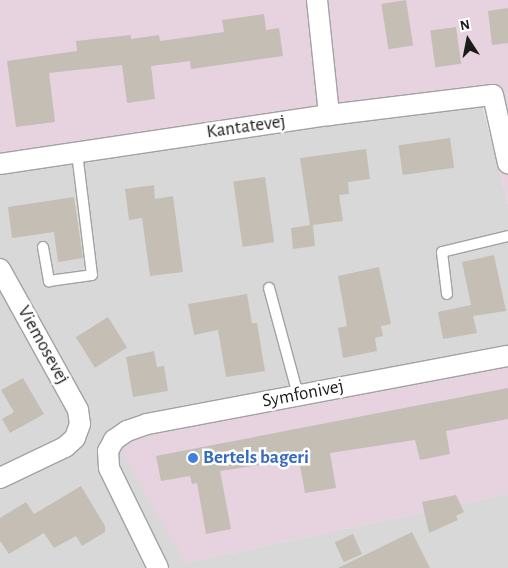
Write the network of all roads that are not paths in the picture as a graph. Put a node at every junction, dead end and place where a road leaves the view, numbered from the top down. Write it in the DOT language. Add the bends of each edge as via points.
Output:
graph roads {
  1 [pos="317,0"];
  2 [pos="329,115"];
  3 [pos="76,152"];
  4 [pos="508,163"];
  5 [pos="0,164"];
  6 [pos="508,236"];
  7 [pos="43,247"];
  8 [pos="0,268"];
  9 [pos="269,288"];
  10 [pos="447,294"];
  11 [pos="508,356"];
  12 [pos="298,395"];
  13 [pos="0,478"];
  14 [pos="158,568"];
  1 -- 2 [label="street"];
  2 -- 3 [label="street, Kantatevej"];
  2 -- 4 [label="street, Kantatevej" via="493,95"];
  3 -- 5 [label="street, Kantatevej"];
  3 -- 7 [label="lane" via="92,275 49,281"];
  6 -- 10 [label="lane" via="442,252"];
  8 -- 13 [label="street, Viemosevej" via="78,410 80,424 75,438 65,447"];
  9 -- 12 [label="lane"];
  11 -- 12 [label="street, Symfonivej"];
  12 -- 14 [label="street, Symfonivej" via="147,424 114,440 108,451 109,468"];
}
